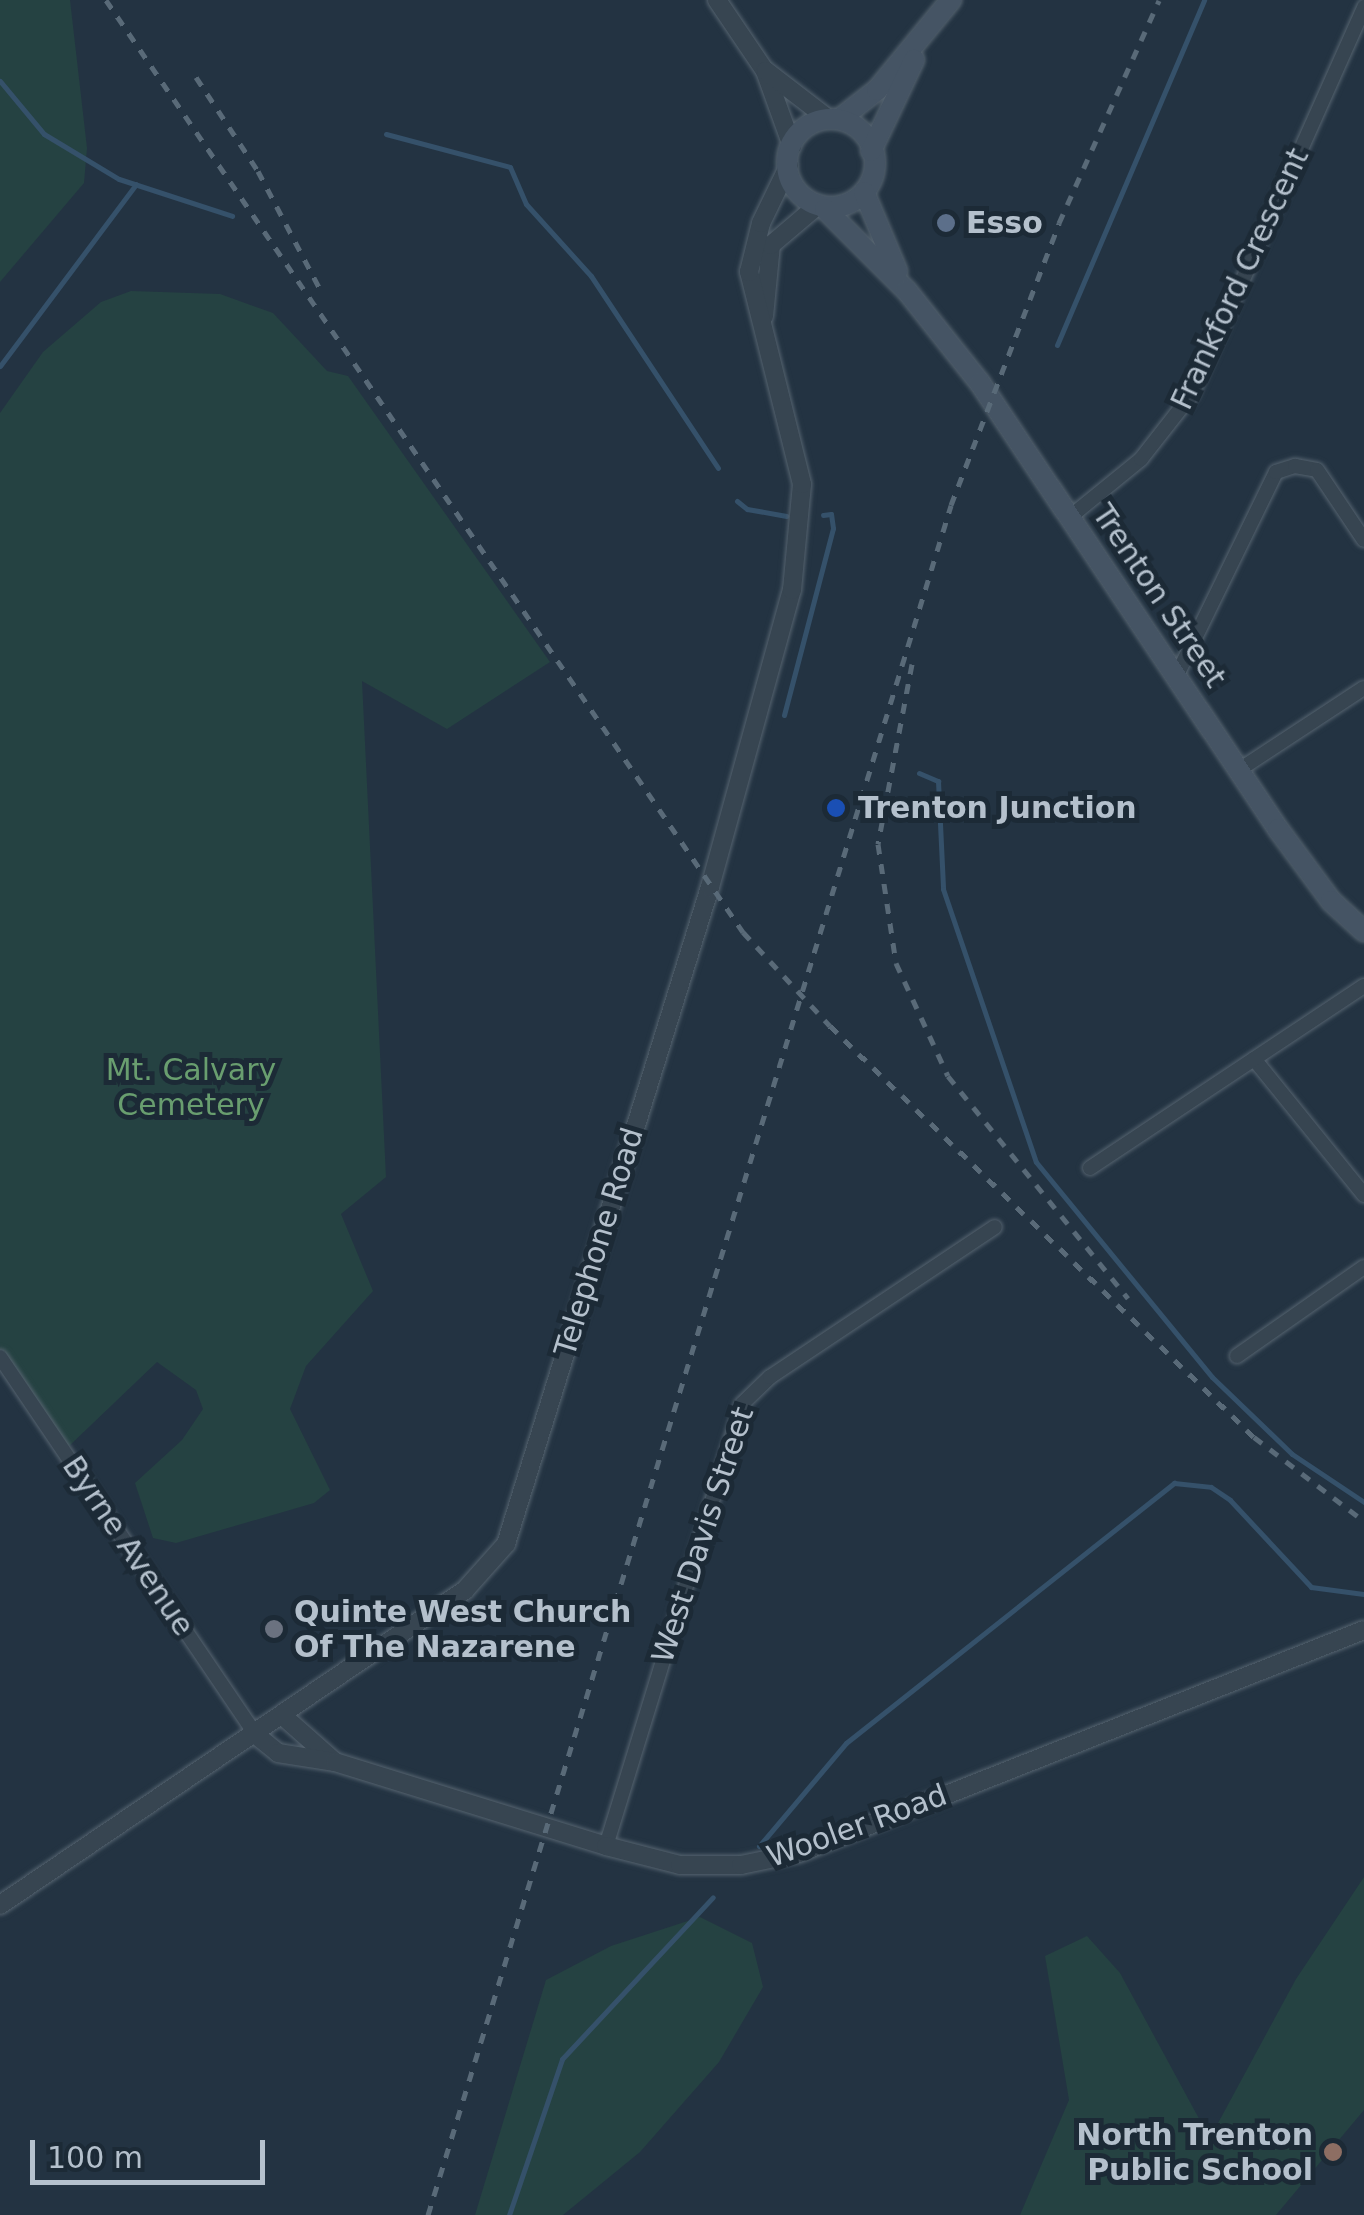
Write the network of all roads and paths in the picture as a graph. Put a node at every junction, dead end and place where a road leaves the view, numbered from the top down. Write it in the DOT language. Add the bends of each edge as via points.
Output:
graph roads {
  1 [pos="717,0"];
  2 [pos="951,0"];
  3 [pos="1364,7"];
  4 [pos="929,32"];
  5 [pos="765,71"];
  6 [pos="834,118"];
  7 [pos="871,152"];
  8 [pos="791,156"];
  9 [pos="864,192"];
  10 [pos="821,207"];
  11 [pos="907,291"];
  12 [pos="763,337"];
  13 [pos="1070,517"];
  14 [pos="1364,540"];
  15 [pos="1176,678"];
  16 [pos="1364,688"];
  17 [pos="1239,770"];
  18 [pos="1364,932"];
  19 [pos="1364,986"];
  20 [pos="1254,1059"];
  21 [pos="1090,1168"];
  22 [pos="1364,1195"];
  23 [pos="995,1227"];
  24 [pos="1364,1267"];
  25 [pos="1237,1356"];
  26 [pos="0,1357"];
  27 [pos="1364,1630"];
  28 [pos="283,1716"];
  29 [pos="256,1735"];
  30 [pos="335,1762"];
  31 [pos="606,1846"];
  32 [pos="0,1905"];
  1 -- 5 [label="street"];
  2 -- 4 [label="main road"];
  3 -- 13 [label="street, Frankford Crescent" via="1192,394 1141,459"];
  4 -- 6 [label="main road" via="877,90"];
  4 -- 7 [label="main road"];
  5 -- 6 [label="street"];
  5 -- 8 [label="street"];
  6 -- 7 [label="main road" via="861,128"];
  6 -- 8 [label="main road" via="806,128"];
  7 -- 9 [label="main road"];
  8 -- 10 [label="main road" via="798,194"];
  8 -- 12 [label="street, Telephone Road" via="749,259"];
  9 -- 10 [label="main road"];
  9 -- 11 [label="main road, Trenton Street"];
  10 -- 11 [label="main road, Trenton Street"];
  10 -- 12 [label="street, Telephone Road" via="771,245"];
  11 -- 13 [label="main road, Trenton Street" via="980,383"];
  12 -- 28 [label="street, Telephone Road" via="802,484 792,590 710,887 506,1544 465,1590"];
  13 -- 15 [label="main road, Trenton Street"];
  14 -- 15 [label="street" via="1317,470 1295,466 1276,472"];
  15 -- 17 [label="main road, Trenton Street"];
  16 -- 17 [label="street"];
  17 -- 18 [label="main road, Trenton Street" via="1331,901"];
  19 -- 20 [label="street"];
  20 -- 21 [label="street"];
  20 -- 22 [label="street"];
  23 -- 31 [label="street, West Davis Street" via="742,1404"];
  24 -- 25 [label="street"];
  26 -- 29 [label="street, Byrne Avenue"];
  27 -- 31 [label="street, Wooler Road" via="798,1853 696,1866"];
  28 -- 29 [label="street, Telephone Road"];
  28 -- 30 [label="street, Wooler Road"];
  29 -- 30 [label="street, Wooler Road" via="278,1753"];
  29 -- 32 [label="street, Telephone Road"];
  30 -- 31 [label="street, Wooler Road"];
}
